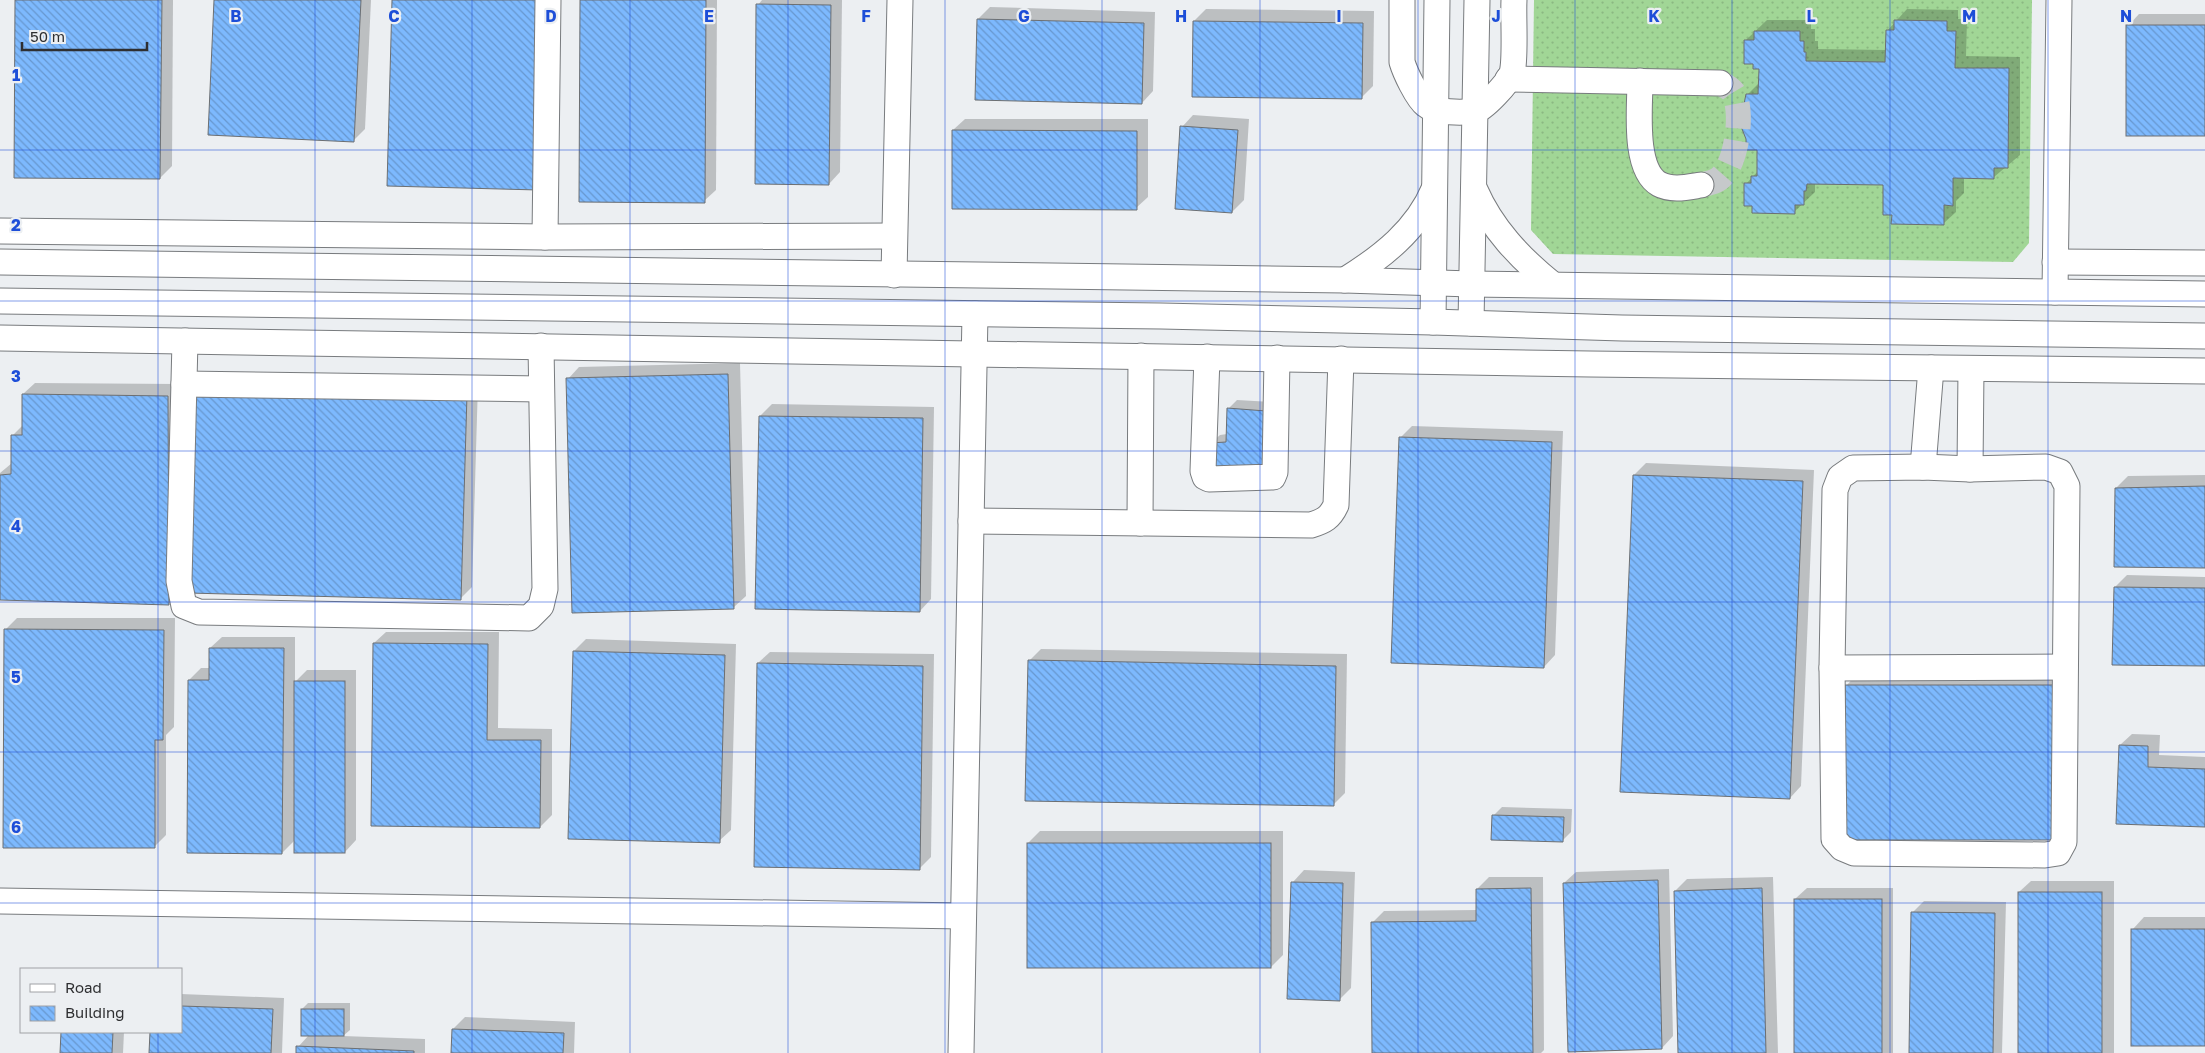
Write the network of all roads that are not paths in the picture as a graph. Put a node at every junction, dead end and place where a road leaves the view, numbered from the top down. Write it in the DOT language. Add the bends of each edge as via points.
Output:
graph roads {
  1 [pos="548,0"];
  2 [pos="900,0"];
  3 [pos="1402,0"];
  4 [pos="1438,0"];
  5 [pos="1477,0"];
  6 [pos="1514,0"];
  7 [pos="2059,0"];
  8 [pos="1508,80"];
  9 [pos="1640,81"];
  10 [pos="1720,83"];
  11 [pos="1436,111"];
  12 [pos="1475,111"];
  13 [pos="1436,184"];
  14 [pos="1701,185"];
  15 [pos="1474,186"];
  16 [pos="0,231"];
  17 [pos="894,236"];
  18 [pos="545,237"];
  19 [pos="0,262"];
  20 [pos="2055,262"];
  21 [pos="2205,263"];
  22 [pos="894,275"];
  23 [pos="937,275"];
  24 [pos="1345,280"];
  25 [pos="1434,283"];
  26 [pos="1470,284"];
  27 [pos="1552,284"];
  28 [pos="2055,292"];
  29 [pos="2205,294"];
  30 [pos="0,300"];
  31 [pos="936,313"];
  32 [pos="975,314"];
  33 [pos="1433,322"];
  34 [pos="1471,323"];
  35 [pos="1622,328"];
  36 [pos="2205,336"];
  37 [pos="0,338"];
  38 [pos="185,341"];
  39 [pos="541,346"];
  40 [pos="974,353"];
  41 [pos="1141,356"];
  42 [pos="1206,357"];
  43 [pos="1278,358"];
  44 [pos="1341,359"];
  45 [pos="1590,364"];
  46 [pos="1930,368"];
  47 [pos="1971,368"];
  48 [pos="2205,371"];
  49 [pos="184,384"];
  50 [pos="542,389"];
  51 [pos="1924,467"];
  52 [pos="1970,469"];
  53 [pos="971,521"];
  54 [pos="1140,523"];
  55 [pos="2065,667"];
  56 [pos="1832,668"];
  57 [pos="0,901"];
  58 [pos="963,916"];
  59 [pos="961,1053"];
  1 -- 18 [label="street"];
  2 -- 17 [label="street"];
  3 -- 11 [label="street" via="1402,62 1425,105"];
  4 -- 11 [label="street"];
  5 -- 12 [label="street"];
  6 -- 8 [label="street" via="1513,66"];
  7 -- 20 [label="street"];
  8 -- 9 [label="street"];
  8 -- 12 [label="street" via="1487,104"];
  9 -- 10 [label="street"];
  9 -- 14 [label="street" via="1641,146 1650,174 1660,184 1671,188"];
  11 -- 12 [label="street"];
  11 -- 13 [label="street"];
  12 -- 15 [label="street"];
  13 -- 24 [label="street" via="1425,208 1410,228 1381,256"];
  13 -- 25 [label="street"];
  15 -- 26 [label="street"];
  15 -- 27 [label="street" via="1493,225 1521,257"];
  16 -- 18 [label="street"];
  17 -- 18 [label="street"];
  17 -- 22 [label="street"];
  19 -- 22 [label="street"];
  20 -- 21 [label="street"];
  20 -- 28 [label="street"];
  22 -- 23 [label="street"];
  23 -- 24 [label="street"];
  23 -- 31 [label="street"];
  24 -- 25 [label="street"];
  25 -- 26 [label="street"];
  25 -- 33 [label="street"];
  26 -- 27 [label="street"];
  26 -- 34 [label="street"];
  27 -- 28 [label="street"];
  28 -- 29 [label="street"];
  30 -- 31 [label="street"];
  31 -- 32 [label="street"];
  32 -- 33 [label="street"];
  32 -- 40 [label="street"];
  33 -- 34 [label="street"];
  34 -- 35 [label="street"];
  35 -- 36 [label="street"];
  35 -- 45 [label="street"];
  37 -- 38 [label="street"];
  38 -- 39 [label="street"];
  38 -- 49 [label="street"];
  39 -- 40 [label="street"];
  39 -- 50 [label="street"];
  40 -- 41 [label="street"];
  40 -- 53 [label="street"];
  41 -- 42 [label="street"];
  41 -- 54 [label="street"];
  42 -- 43 [label="street"];
  42 -- 43 [label="street" via="1203,471 1208,479 1273,477"];
  43 -- 44 [label="street"];
  44 -- 45 [label="street"];
  44 -- 54 [label="street" via="1336,505 1325,521 1311,525"];
  45 -- 46 [label="street"];
  46 -- 47 [label="street"];
  46 -- 51 [label="street"];
  47 -- 48 [label="street"];
  47 -- 52 [label="street"];
  49 -- 50 [label="street"];
  49 -- 50 [label="street" via="179,581 184,606 199,612 529,618 541,606 545,589"];
  51 -- 52 [label="street"];
  51 -- 56 [label="street" via="1853,468 1840,477 1835,490"];
  52 -- 55 [label="street" via="2046,467 2060,472 2064,479 2067,486"];
  53 -- 54 [label="street"];
  53 -- 58 [label="street"];
  55 -- 56 [label="street"];
  55 -- 56 [label="street" via="2064,842 2058,853 2045,855 1854,854 1842,848 1834,839"];
  57 -- 58 [label="street"];
  58 -- 59 [label="street"];
}
